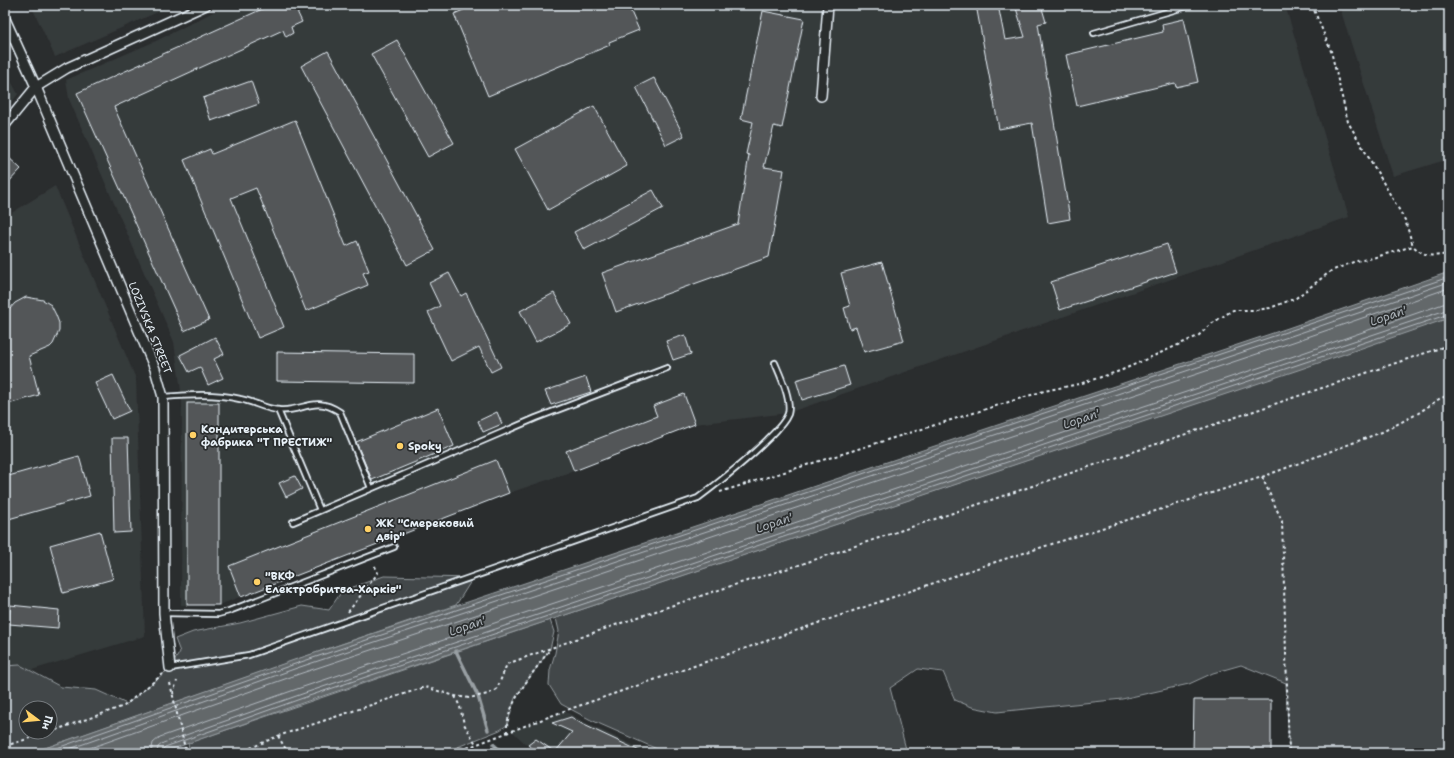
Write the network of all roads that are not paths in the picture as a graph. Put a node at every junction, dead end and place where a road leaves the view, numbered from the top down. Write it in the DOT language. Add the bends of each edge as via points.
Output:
graph roads {
  1 [pos="206,5"];
  2 [pos="828,5"];
  3 [pos="1191,5"];
  4 [pos="5,19"];
  5 [pos="7,30"];
  6 [pos="1094,34"];
  7 [pos="36,87"];
  8 [pos="821,96"];
  9 [pos="5,125"];
  10 [pos="775,363"];
  11 [pos="667,368"];
  12 [pos="163,397"];
  13 [pos="278,410"];
  14 [pos="371,488"];
  15 [pos="320,510"];
  16 [pos="293,522"];
  17 [pos="394,547"];
  18 [pos="164,614"];
  19 [pos="170,668"];
  20 [pos="462,752"];
  21 [pos="452,753"];
  1 -- 7 [label="street" via="67,68"];
  2 -- 8 [label="street"];
  3 -- 6 [label="lane"];
  4 -- 5 [label="street, LOZIVSKA STREET"];
  5 -- 7 [label="street, LOZIVSKA STREET"];
  7 -- 9 [label="street"];
  7 -- 12 [label="street, LOZIVSKA STREET" via="155,369"];
  10 -- 19 [label="lane" via="784,385 788,413 778,429 746,461 698,498 249,655"];
  11 -- 14 [label="lane" via="536,418"];
  12 -- 13 [label="lane" via="216,396 240,399"];
  12 -- 18 [label="street, LOZIVSKA STREET"];
  13 -- 14 [label="lane" via="323,404 332,406 340,412"];
  13 -- 15 [label="lane"];
  14 -- 15 [label="lane"];
  15 -- 16 [label="lane"];
  17 -- 18 [label="lane" via="229,611 218,614"];
  18 -- 19 [label="street, LOZIVSKA STREET"];
  20 -- 21 [label="lane"];
}
